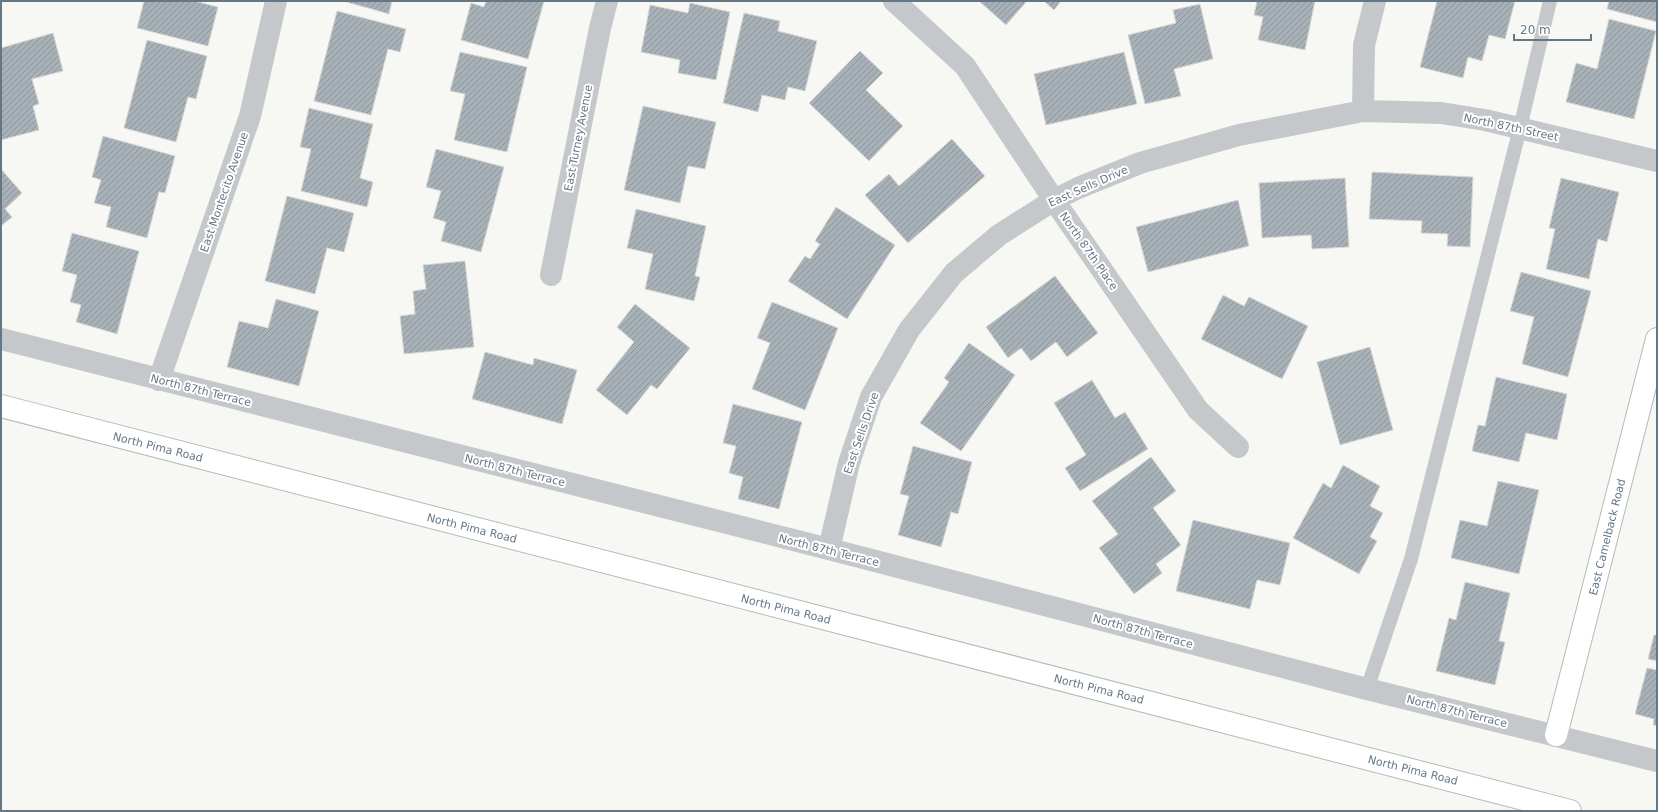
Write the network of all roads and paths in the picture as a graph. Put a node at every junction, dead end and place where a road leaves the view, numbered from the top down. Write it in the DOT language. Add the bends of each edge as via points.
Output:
graph roads {
  1 [pos="276,1"];
  2 [pos="606,1"];
  3 [pos="894,1"];
  4 [pos="1375,1"];
  5 [pos="1550,1"];
  6 [pos="1363,111"];
  7 [pos="1520,128"];
  8 [pos="1657,161"];
  9 [pos="1054,200"];
  10 [pos="551,275"];
  11 [pos="1,339"];
  12 [pos="1657,339"];
  13 [pos="159,380"];
  14 [pos="1,406"];
  15 [pos="1238,447"];
  16 [pos="829,549"];
  17 [pos="1367,689"];
  18 [pos="1556,735"];
  19 [pos="1657,761"];
  20 [pos="1570,811"];
  1 -- 13 [label="street, East Montecito Avenue" via="250,116"];
  2 -- 10 [label="street, East Turney Avenue"];
  3 -- 9 [label="street, North 87th Place" via="965,66"];
  4 -- 6 [label="street" via="1364,45"];
  5 -- 7 [label="lane"];
  6 -- 7 [label="street, North 87th Street" via="1441,112"];
  6 -- 9 [label="street, East Sells Drive" via="1239,135 1140,163"];
  7 -- 8 [label="street, North 87th Street"];
  7 -- 17 [label="lane" via="1411,559"];
  9 -- 15 [label="street, North 87th Place" via="1198,410"];
  9 -- 16 [label="street, East Sells Drive" via="999,235 954,273 909,330 871,397 849,464"];
  11 -- 13 [label="street, North 87th Terrace"];
  12 -- 18 [label="main road, East Camelback Road"];
  13 -- 16 [label="street, North 87th Terrace"];
  14 -- 20 [label="main road, North Pima Road"];
  16 -- 17 [label="street, North 87th Terrace"];
  17 -- 18 [label="street, North 87th Terrace"];
  18 -- 19 [label="street, North 87th Terrace"];
}
